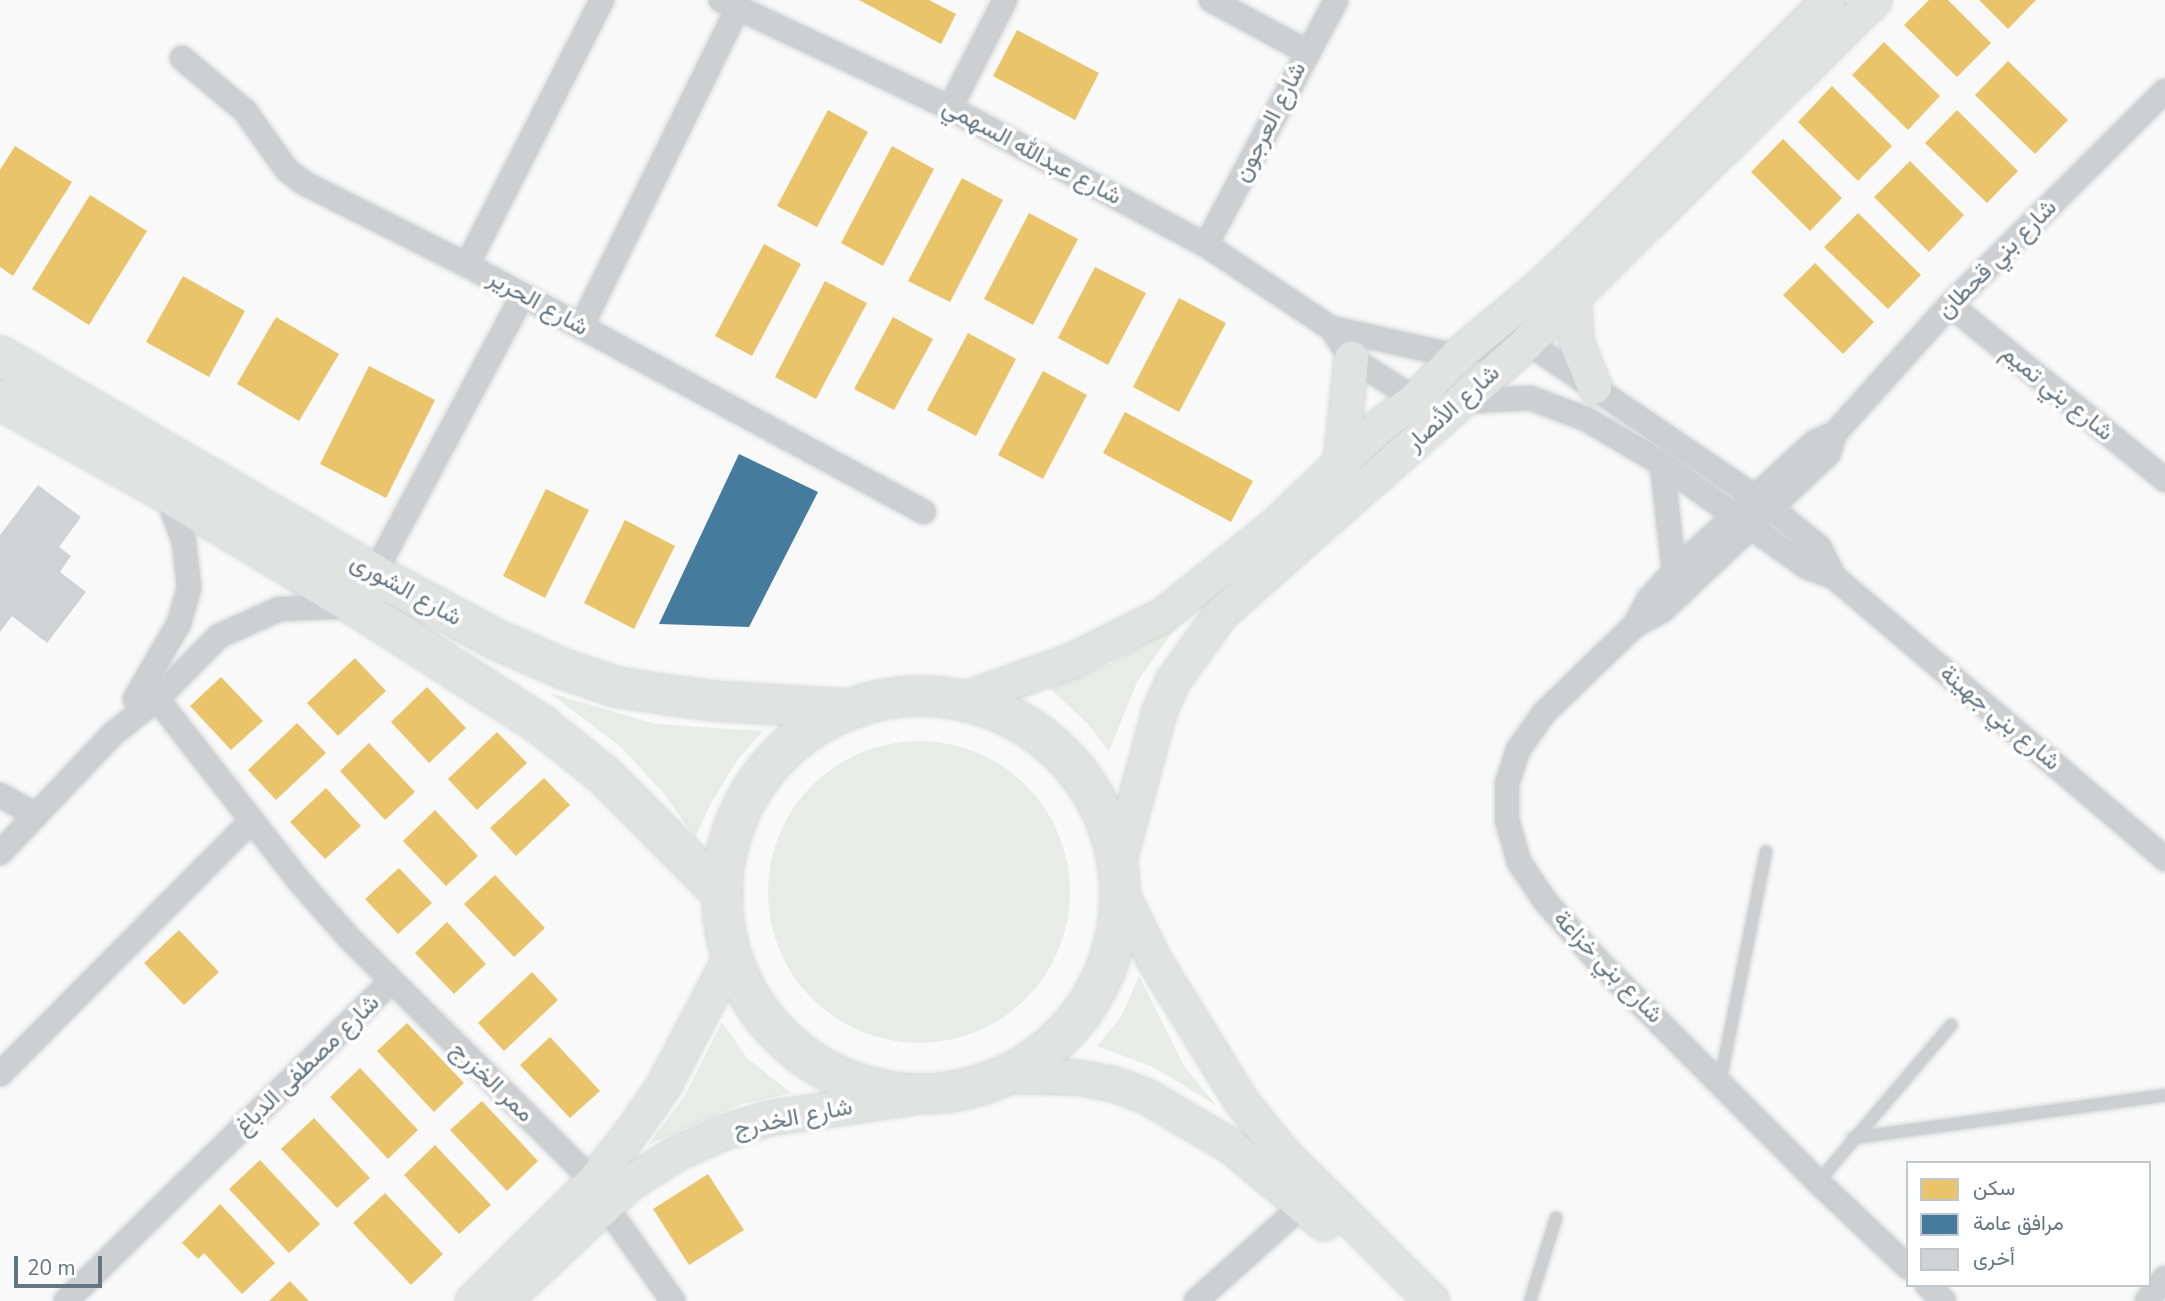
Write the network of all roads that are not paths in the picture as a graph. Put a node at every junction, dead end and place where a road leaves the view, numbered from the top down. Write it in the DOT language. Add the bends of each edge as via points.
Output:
graph roads {
  1 [pos="601,0"];
  2 [pos="1005,0"];
  3 [pos="1211,0"];
  4 [pos="1336,0"];
  5 [pos="1828,0"];
  6 [pos="1874,0"];
  7 [pos="729,4"];
  8 [pos="1307,51"];
  9 [pos="182,58"];
  10 [pos="2165,91"];
  11 [pos="950,108"];
  12 [pos="1686,164"];
  13 [pos="1206,245"];
  14 [pos="467,265"];
  15 [pos="523,295"];
  16 [pos="1573,295"];
  17 [pos="1950,305"];
  18 [pos="581,327"];
  19 [pos="1331,328"];
  20 [pos="1527,342"];
  21 [pos="0,356"];
  22 [pos="1456,356"];
  23 [pos="1352,358"];
  24 [pos="1594,386"];
  25 [pos="1415,399"];
  26 [pos="0,400"];
  27 [pos="1460,402"];
  28 [pos="1340,463"];
  29 [pos="1662,464"];
  30 [pos="2165,480"];
  31 [pos="166,492"];
  32 [pos="1763,502"];
  33 [pos="924,512"];
  34 [pos="1742,522"];
  35 [pos="1674,572"];
  36 [pos="1835,578"];
  37 [pos="365,590"];
  38 [pos="1634,626"];
  39 [pos="150,692"];
  40 [pos="961,701"];
  41 [pos="852,709"];
  42 [pos="0,795"];
  43 [pos="36,815"];
  44 [pos="250,822"];
  45 [pos="1766,852"];
  46 [pos="0,853"];
  47 [pos="2165,859"];
  48 [pos="1119,878"];
  49 [pos="723,895"];
  50 [pos="732,954"];
  51 [pos="391,982"];
  52 [pos="1951,1025"];
  53 [pos="0,1074"];
  54 [pos="1006,1076"];
  55 [pos="1720,1082"];
  56 [pos="932,1094"];
  57 [pos="2165,1095"];
  58 [pos="1853,1138"];
  59 [pos="1818,1182"];
  60 [pos="599,1193"];
  61 [pos="1304,1204"];
  62 [pos="1556,1218"];
  63 [pos="1906,1265"];
  64 [pos="2165,1278"];
  65 [pos="1929,1287"];
  66 [pos="66,1301"];
  67 [pos="472,1301"];
  68 [pos="503,1301"];
  69 [pos="673,1301"];
  70 [pos="1196,1301"];
  71 [pos="1402,1301"];
  72 [pos="1432,1301"];
  73 [pos="1530,1301"];
  74 [pos="1944,1301"];
  75 [pos="2147,1301"];
  1 -- 14 [label="street"];
  2 -- 11 [label="street"];
  3 -- 8 [label="street"];
  4 -- 8 [label="street, شارع العرجون"];
  5 -- 12 [label="street, شارع الأنصار"];
  6 -- 12 [label="street, شارع الأنصار"];
  7 -- 11 [label="street, شارع عبدالله السهمي"];
  7 -- 18 [label="street"];
  8 -- 13 [label="street, شارع العرجون"];
  9 -- 14 [label="street, شارع الحرير" via="245,111 287,170 304,183"];
  10 -- 17 [label="street, شارع بني قحطان"];
  11 -- 13 [label="street, شارع عبدالله السهمي"];
  12 -- 16 [label="street, شارع الأنصار"];
  12 -- 22 [label="street, شارع الأنصار"];
  13 -- 19 [label="street, شارع عبدالله السهمي"];
  14 -- 15 [label="street, شارع الحرير"];
  15 -- 18 [label="street, شارع الحرير"];
  15 -- 37 [label="street"];
  16 -- 20 [label="street, شارع الأنصار"];
  16 -- 24 [label="street" via="1576,342"];
  17 -- 30 [label="street, شارع بني تميم"];
  17 -- 32 [label="street, شارع بني قحطان" via="1835,433 1829,453"];
  18 -- 33 [label="street, شارع الحرير"];
  19 -- 22 [label="street, شارع عبدالله السهمي"];
  19 -- 23 [label="street, شارع عبدالله السهمي"];
  20 -- 22 [label="street" via="1492,344"];
  20 -- 24 [label="street, شارع بني جهينة"];
  20 -- 27 [label="street, شارع الأنصار"];
  21 -- 37 [label="main road, شارع الشورى"];
  22 -- 25 [label="street, شارع الأنصار"];
  23 -- 25 [label="street, شارع عبدالله السهمي"];
  23 -- 28 [label="street"];
  24 -- 32 [label="street, شارع بني جهينة"];
  25 -- 27 [label="street, شارع عبدالله السهمي"];
  25 -- 28 [label="street, شارع الأنصار"];
  26 -- 31 [label="main road, شارع الشورى"];
  27 -- 29 [label="street, شارع بني جهينة" via="1530,398 1557,405"];
  27 -- 48 [label="street, شارع الأنصار" via="1220,614 1191,650 1159,711"];
  28 -- 40 [label="street, شارع الأنصار" via="1275,525 1164,614 1072,660"];
  29 -- 34 [label="street, شارع بني جهينة"];
  29 -- 35 [label="street"];
  31 -- 37 [label="main road, شارع الشورى"];
  31 -- 39 [label="street" via="184,542 189,587"];
  32 -- 34 [label="street, شارع بني خزاعة"];
  32 -- 36 [label="street, شارع بني جهينة" via="1819,547"];
  34 -- 35 [label="street, شارع بني خزاعة"];
  34 -- 36 [label="street, شارع بني جهينة" via="1807,567"];
  34 -- 38 [label="street, شارع بني خزاعة" via="1663,610"];
  35 -- 38 [label="street, شارع بني خزاعة" via="1649,598"];
  36 -- 47 [label="street, شارع بني جهينة"];
  37 -- 39 [label="street" via="246,621 219,636"];
  37 -- 41 [label="main road, شارع الشورى" via="616,687 714,701"];
  37 -- 49 [label="main road, شارع الشورى" via="604,775"];
  38 -- 55 [label="street, شارع بني خزاعة" via="1544,713 1518,750 1507,783 1507,820 1519,862 1545,901 1598,961"];
  39 -- 43 [label="street"];
  39 -- 44 [label="street, شارع مصطفى الدباغ"];
  40 -- 41 [label="main road" via="906,697"];
  40 -- 48 [label="main road" via="993,709 1022,724 1069,762 1102,813"];
  41 -- 49 [label="main road" via="800,738 758,781 732,836"];
  42 -- 43 [label="street"];
  43 -- 46 [label="street"];
  44 -- 51 [label="street, شارع مصطفى الدباغ"];
  44 -- 53 [label="street"];
  45 -- 55 [label="lane"];
  48 -- 54 [label="main road" via="1114,945 1091,999 1049,1048"];
  48 -- 72 [label="street" via="1154,960 1241,1101 1282,1152"];
  49 -- 50 [label="main road"];
  50 -- 56 [label="main road" via="755,1003 808,1058 836,1075 877,1089"];
  50 -- 60 [label="street, شارع الخدرج" via="664,1084"];
  51 -- 60 [label="street, ممر الخزرج"];
  51 -- 66 [label="street, شارع مصطفى الدباغ"];
  52 -- 58 [label="lane"];
  54 -- 56 [label="main road" via="964,1090"];
  54 -- 61 [label="street" via="1076,1077 1146,1096 1231,1146"];
  55 -- 59 [label="street, شارع بني خزاعة"];
  56 -- 60 [label="street, شارع الخدرج" via="768,1118 723,1132 678,1152 629,1183"];
  57 -- 58 [label="lane"];
  58 -- 59 [label="lane"];
  59 -- 63 [label="street, شارع بني خزاعة"];
  60 -- 67 [label="street, شارع الخدرج"];
  60 -- 68 [label="street, شارع الخدرج"];
  60 -- 69 [label="street, ممر الخزرج"];
  61 -- 70 [label="street"];
  61 -- 71 [label="street"];
  62 -- 73 [label="lane"];
  64 -- 75 [label="street"];
  65 -- 74 [label="street"];
}
